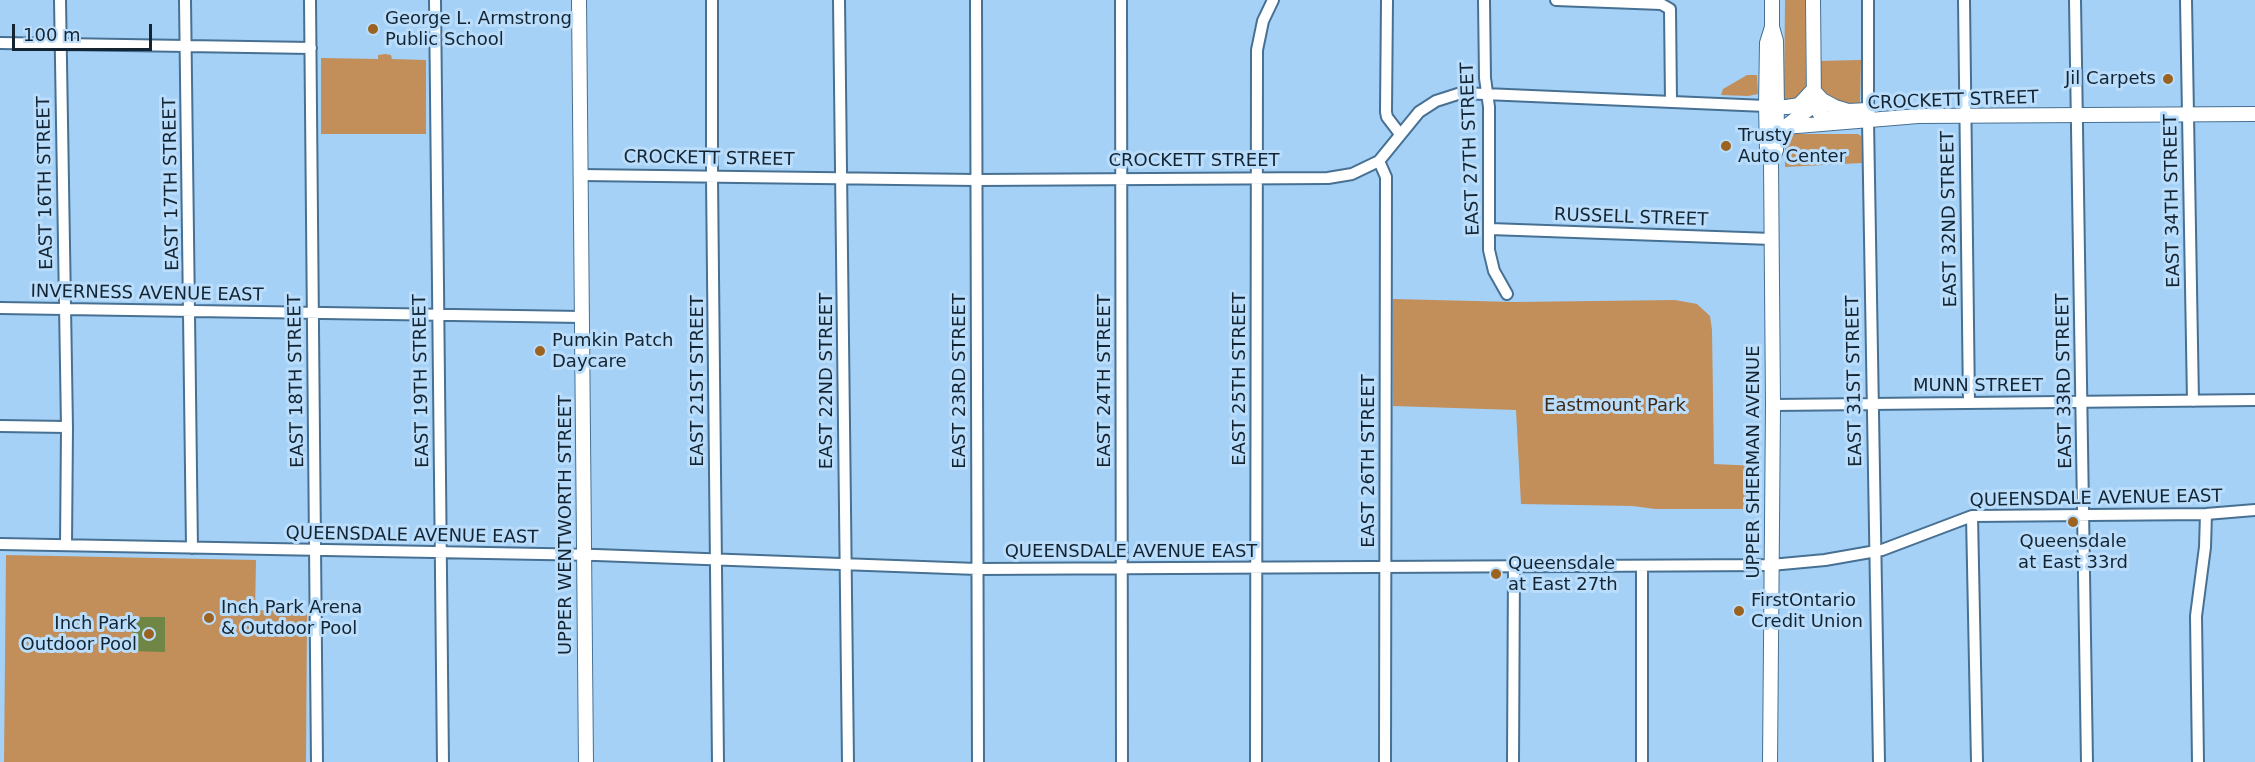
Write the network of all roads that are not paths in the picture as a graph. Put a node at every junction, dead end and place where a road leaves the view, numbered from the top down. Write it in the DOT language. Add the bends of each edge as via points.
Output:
graph roads {
  1 [pos="60,0"];
  2 [pos="185,0"];
  3 [pos="310,0"];
  4 [pos="435,0"];
  5 [pos="579,0"];
  6 [pos="712,0"];
  7 [pos="839,0"];
  8 [pos="976,0"];
  9 [pos="1121,0"];
  10 [pos="1273,0"];
  11 [pos="1387,0"];
  12 [pos="1484,0"];
  13 [pos="1556,0"];
  14 [pos="1772,0"];
  15 [pos="1813,0"];
  16 [pos="1868,0"];
  17 [pos="1964,0"];
  18 [pos="2075,0"];
  19 [pos="2186,0"];
  20 [pos="0,43"];
  21 [pos="61,44"];
  22 [pos="186,46"];
  23 [pos="310,48"];
  24 [pos="1813,90"];
  25 [pos="1487,94"];
  26 [pos="1671,102"];
  27 [pos="1771,106"];
  28 [pos="2255,114"];
  29 [pos="1868,115"];
  30 [pos="2077,115"];
  31 [pos="2188,115"];
  32 [pos="1966,116"];
  33 [pos="1850,123"];
  34 [pos="1785,127"];
  35 [pos="1400,134"];
  36 [pos="1774,156"];
  37 [pos="1378,161"];
  38 [pos="581,175"];
  39 [pos="712,177"];
  40 [pos="1257,178"];
  41 [pos="841,179"];
  42 [pos="1120,179"];
  43 [pos="976,180"];
  44 [pos="1490,229"];
  45 [pos="1772,239"];
  46 [pos="1507,294"];
  47 [pos="0,309"];
  48 [pos="65,309"];
  49 [pos="190,312"];
  50 [pos="313,314"];
  51 [pos="439,316"];
  52 [pos="582,317"];
  53 [pos="2255,400"];
  54 [pos="2193,401"];
  55 [pos="2082,402"];
  56 [pos="1872,403"];
  57 [pos="1970,403"];
  58 [pos="1773,405"];
  59 [pos="0,426"];
  60 [pos="67,427"];
  61 [pos="2255,510"];
  62 [pos="2206,514"];
  63 [pos="2083,515"];
  64 [pos="1972,516"];
  65 [pos="0,544"];
  66 [pos="66,545"];
  67 [pos="192,548"];
  68 [pos="316,550"];
  69 [pos="1874,551"];
  70 [pos="441,552"];
  71 [pos="584,555"];
  72 [pos="716,559"];
  73 [pos="845,564"];
  74 [pos="1771,565"];
  75 [pos="1514,566"];
  76 [pos="1642,566"];
  77 [pos="1385,567"];
  78 [pos="1121,568"];
  79 [pos="1256,568"];
  80 [pos="977,569"];
  81 [pos="317,762"];
  82 [pos="443,762"];
  83 [pos="586,762"];
  84 [pos="718,762"];
  85 [pos="848,762"];
  86 [pos="978,762"];
  87 [pos="1122,762"];
  88 [pos="1256,762"];
  89 [pos="1385,762"];
  90 [pos="1513,762"];
  91 [pos="1642,762"];
  92 [pos="1770,762"];
  93 [pos="1879,762"];
  94 [pos="1977,762"];
  95 [pos="2087,762"];
  96 [pos="2198,762"];
  1 -- 21 [label="street, EAST 16TH STREET"];
  2 -- 22 [label="street, EAST 17TH STREET"];
  3 -- 23 [label="street, EAST 18TH STREET"];
  4 -- 51 [label="street, EAST 19TH STREET"];
  5 -- 38 [label="main road, UPPER WENTWORTH STREET"];
  6 -- 39 [label="street, EAST 21ST STREET"];
  7 -- 41 [label="street, EAST 22ND STREET"];
  8 -- 43 [label="street, EAST 23RD STREET"];
  9 -- 42 [label="street, EAST 24TH STREET"];
  10 -- 40 [label="street, EAST 25TH STREET" via="1258,41"];
  11 -- 35 [label="street" via="1386,112"];
  12 -- 25 [label="street, EAST 27TH STREET"];
  13 -- 26 [label="street" via="1661,4 1670,9"];
  14 -- 27 [label="main road, UPPER SHERMAN AVENUE" via="1772,27 1767,43"];
  15 -- 24 [label="main road"];
  16 -- 29 [label="street, EAST 31ST STREET"];
  17 -- 32 [label="street, EAST 32ND STREET"];
  18 -- 30 [label="street, EAST 33RD STREET"];
  19 -- 31 [label="street, EAST 34TH STREET"];
  20 -- 21 [label="street"];
  21 -- 22 [label="street"];
  21 -- 48 [label="street, EAST 16TH STREET"];
  22 -- 23 [label="street"];
  22 -- 49 [label="street, EAST 17TH STREET"];
  23 -- 50 [label="street, EAST 18TH STREET"];
  24 -- 27 [label="main road" via="1799,105"];
  24 -- 29 [label="main road" via="1835,108"];
  24 -- 33 [label="main road" via="1820,114"];
  24 -- 34 [label="main road" via="1809,109"];
  25 -- 26 [label="street, CROCKETT STREET"];
  25 -- 35 [label="street, CROCKETT STREET" via="1461,93 1436,101 1419,112"];
  25 -- 44 [label="street, EAST 27TH STREET"];
  26 -- 27 [label="street, CROCKETT STREET"];
  27 -- 36 [label="main road, UPPER SHERMAN AVENUE"];
  28 -- 31 [label="main road, CROCKETT STREET"];
  29 -- 32 [label="main road, CROCKETT STREET"];
  29 -- 33 [label="main road, CROCKETT STREET"];
  29 -- 56 [label="street, EAST 31ST STREET"];
  30 -- 31 [label="main road, CROCKETT STREET"];
  30 -- 32 [label="main road, CROCKETT STREET"];
  30 -- 55 [label="street, EAST 33RD STREET"];
  31 -- 54 [label="street, EAST 34TH STREET"];
  32 -- 57 [label="street, EAST 32ND STREET"];
  33 -- 34 [label="main road, CROCKETT STREET"];
  34 -- 36 [label="main road"];
  35 -- 37 [label="street, CROCKETT STREET"];
  36 -- 45 [label="main road, UPPER SHERMAN AVENUE"];
  37 -- 40 [label="street, CROCKETT STREET" via="1346,176"];
  37 -- 77 [label="street, EAST 26TH STREET" via="1386,177"];
  38 -- 39 [label="street, CROCKETT STREET"];
  38 -- 52 [label="main road, UPPER WENTWORTH STREET"];
  39 -- 41 [label="street, CROCKETT STREET"];
  39 -- 72 [label="street, EAST 21ST STREET"];
  40 -- 42 [label="street, CROCKETT STREET"];
  40 -- 79 [label="street, EAST 25TH STREET"];
  41 -- 43 [label="street, CROCKETT STREET"];
  41 -- 73 [label="street, EAST 22ND STREET"];
  42 -- 43 [label="street, CROCKETT STREET"];
  42 -- 78 [label="street, EAST 24TH STREET"];
  43 -- 80 [label="street, EAST 23RD STREET"];
  44 -- 45 [label="street, RUSSELL STREET"];
  44 -- 46 [label="street, EAST 27TH STREET" via="1491,261"];
  45 -- 58 [label="main road, UPPER SHERMAN AVENUE"];
  47 -- 48 [label="street, INVERNESS AVENUE EAST"];
  48 -- 49 [label="street, INVERNESS AVENUE EAST"];
  48 -- 60 [label="street, EAST 16TH STREET"];
  49 -- 50 [label="street, INVERNESS AVENUE EAST"];
  49 -- 67 [label="street, EAST 17TH STREET"];
  50 -- 51 [label="street, INVERNESS AVENUE EAST"];
  50 -- 68 [label="street, EAST 18TH STREET"];
  51 -- 52 [label="street, INVERNESS AVENUE EAST"];
  51 -- 70 [label="street, EAST 19TH STREET"];
  52 -- 71 [label="main road, UPPER WENTWORTH STREET"];
  53 -- 54 [label="street, MUNN STREET"];
  54 -- 55 [label="street, MUNN STREET"];
  55 -- 57 [label="street, MUNN STREET"];
  55 -- 63 [label="street, EAST 33RD STREET"];
  56 -- 57 [label="street, MUNN STREET"];
  56 -- 58 [label="street, MUNN STREET"];
  56 -- 69 [label="street, EAST 31ST STREET"];
  58 -- 74 [label="main road, UPPER SHERMAN AVENUE"];
  59 -- 60 [label="street"];
  60 -- 66 [label="street, EAST 16TH STREET"];
  61 -- 62 [label="street, QUEENSDALE AVENUE EAST"];
  62 -- 63 [label="street, QUEENSDALE AVENUE EAST"];
  62 -- 96 [label="street" via="2196,616"];
  63 -- 64 [label="street, QUEENSDALE AVENUE EAST"];
  63 -- 95 [label="street, EAST 33RD STREET"];
  64 -- 69 [label="street, QUEENSDALE AVENUE EAST"];
  64 -- 94 [label="street"];
  65 -- 66 [label="street, QUEENSDALE AVENUE EAST"];
  66 -- 67 [label="street, QUEENSDALE AVENUE EAST"];
  67 -- 68 [label="street, QUEENSDALE AVENUE EAST"];
  68 -- 70 [label="street, QUEENSDALE AVENUE EAST"];
  68 -- 81 [label="street, EAST 18TH STREET"];
  69 -- 74 [label="street, QUEENSDALE AVENUE EAST"];
  69 -- 93 [label="street, EAST 31ST STREET"];
  70 -- 71 [label="street, QUEENSDALE AVENUE EAST"];
  70 -- 82 [label="street, EAST 19TH STREET"];
  71 -- 72 [label="street, QUEENSDALE AVENUE EAST"];
  71 -- 83 [label="main road, UPPER WENTWORTH STREET"];
  72 -- 73 [label="street, QUEENSDALE AVENUE EAST"];
  72 -- 84 [label="street, EAST 21ST STREET"];
  73 -- 80 [label="street, QUEENSDALE AVENUE EAST"];
  73 -- 85 [label="street, EAST 22ND STREET"];
  74 -- 76 [label="street, QUEENSDALE AVENUE EAST"];
  74 -- 92 [label="main road, UPPER SHERMAN AVENUE"];
  75 -- 76 [label="street, QUEENSDALE AVENUE EAST"];
  75 -- 77 [label="street, QUEENSDALE AVENUE EAST"];
  75 -- 90 [label="street"];
  76 -- 91 [label="street"];
  77 -- 79 [label="street, QUEENSDALE AVENUE EAST"];
  77 -- 89 [label="street, EAST 26TH STREET"];
  78 -- 79 [label="street, QUEENSDALE AVENUE EAST"];
  78 -- 80 [label="street, QUEENSDALE AVENUE EAST"];
  78 -- 87 [label="street, EAST 24TH STREET"];
  79 -- 88 [label="street, EAST 25TH STREET"];
  80 -- 86 [label="street, EAST 23RD STREET"];
}
